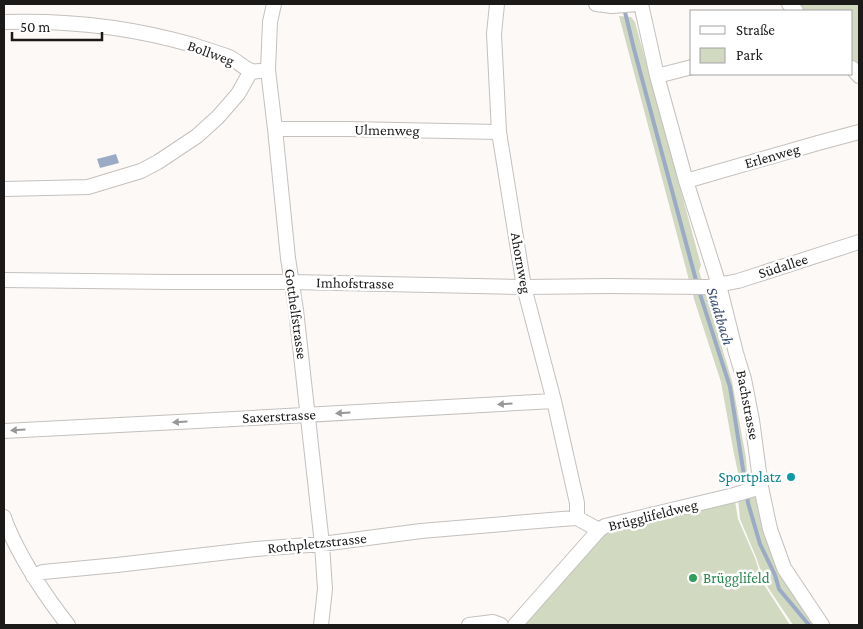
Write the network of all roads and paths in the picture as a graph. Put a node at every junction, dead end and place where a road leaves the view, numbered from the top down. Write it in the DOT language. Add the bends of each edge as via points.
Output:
graph roads {
  1 [pos="274,4"];
  2 [pos="497,4"];
  3 [pos="596,4"];
  4 [pos="636,4"];
  5 [pos="4,22"];
  6 [pos="690,68"];
  7 [pos="268,70"];
  8 [pos="251,71"];
  9 [pos="657,76"];
  10 [pos="275,129"];
  11 [pos="499,132"];
  12 [pos="859,132"];
  13 [pos="686,181"];
  14 [pos="4,189"];
  15 [pos="859,242"];
  16 [pos="4,280"];
  17 [pos="292,282"];
  18 [pos="713,286"];
  19 [pos="524,287"];
  20 [pos="554,401"];
  21 [pos="308,414"];
  22 [pos="4,431"];
  23 [pos="761,488"];
  24 [pos="4,517"];
  25 [pos="577,518"];
  26 [pos="599,530"];
  27 [pos="322,544"];
  28 [pos="34,576"];
  29 [pos="68,625"];
  30 [pos="321,625"];
  31 [pos="469,625"];
  32 [pos="501,625"];
  33 [pos="515,625"];
  34 [pos="822,625"];
  1 -- 7 [label="street, Gotthelfstrasse"];
  2 -- 11 [label="street, Ahornweg" via="494,34"];
  3 -- 4 [label="street"];
  4 -- 9 [label="street, Bachstrasse"];
  5 -- 8 [label="street, Bollweg" via="94,25 155,36 221,54"];
  6 -- 9 [label="street"];
  7 -- 8 [label="street, Bollweg"];
  7 -- 10 [label="street, Gotthelfstrasse"];
  8 -- 14 [label="street" via="238,94 218,117 197,136 142,171 88,187"];
  9 -- 13 [label="street, Bachstrasse"];
  10 -- 11 [label="street, Ulmenweg"];
  10 -- 17 [label="street, Gotthelfstrasse"];
  11 -- 19 [label="street, Ahornweg"];
  12 -- 13 [label="street, Erlenweg"];
  13 -- 18 [label="street, Bachstrasse"];
  15 -- 18 [label="street, Südallee"];
  16 -- 17 [label="street, Imhofstrasse"];
  17 -- 19 [label="street, Imhofstrasse"];
  17 -- 21 [label="street, Gotthelfstrasse"];
  18 -- 19 [label="street, Imhofstrasse"];
  18 -- 23 [label="street, Bachstrasse" via="744,379"];
  19 -- 20 [label="street, Ahornweg"];
  20 -- 21 [label="street, Saxerstrasse, one-way"];
  20 -- 25 [label="street, Ahornweg" via="577,503"];
  21 -- 22 [label="street, Saxerstrasse, one-way"];
  21 -- 27 [label="street, Gotthelfstrasse"];
  23 -- 26 [label="street, Brügglifeldweg"];
  23 -- 34 [label="street, Bachstrasse" via="770,529 784,568"];
  24 -- 28 [label="street"];
  25 -- 26 [label="street"];
  25 -- 27 [label="street, Rothpletzstrasse" via="421,531"];
  26 -- 33 [label="street, Brügglifeldweg"];
  27 -- 28 [label="street, Rothpletzstrasse" via="256,548 43,572"];
  27 -- 30 [label="street, Gotthelfstrasse" via="325,589"];
  28 -- 29 [label="street"];
  31 -- 32 [label="street" via="493,622"];
}
